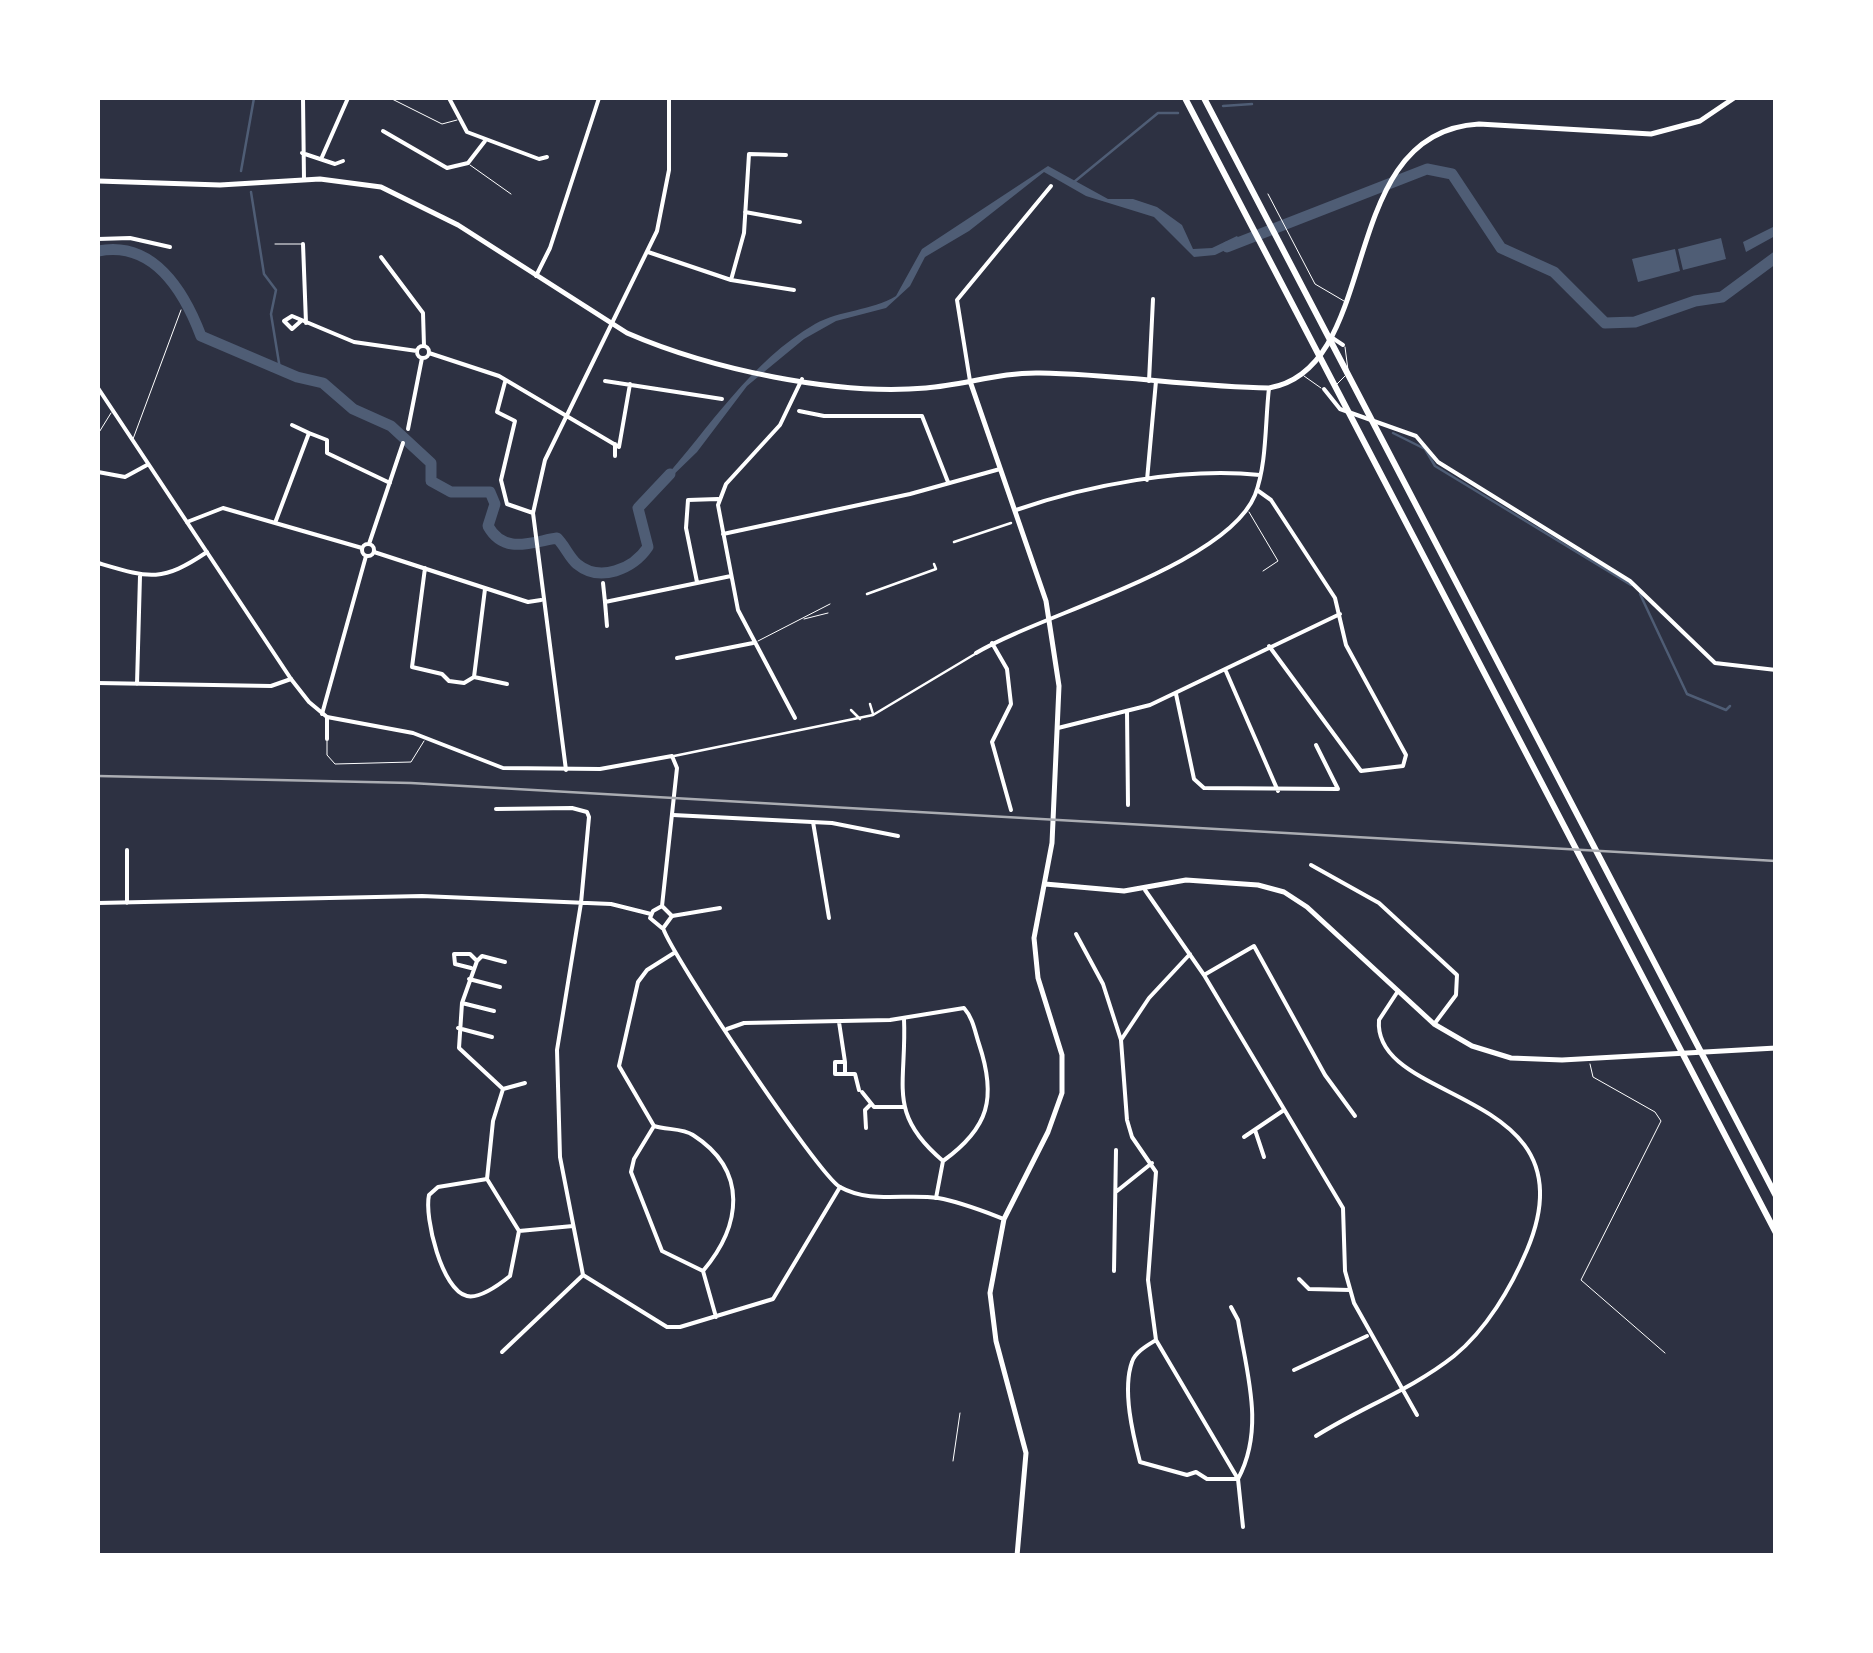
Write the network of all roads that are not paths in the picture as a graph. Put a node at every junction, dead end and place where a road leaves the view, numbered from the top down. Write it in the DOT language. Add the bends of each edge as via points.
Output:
graph roads {
  1 [pos="303,98"];
  2 [pos="348,98"];
  3 [pos="390,98"];
  4 [pos="450,98"];
  5 [pos="599,98"];
  6 [pos="669,98"];
  7 [pos="1185,98"];
  8 [pos="1204,98"];
  9 [pos="1734,98"];
  10 [pos="457,120"];
  11 [pos="382,130"];
  12 [pos="485,141"];
  13 [pos="302,152"];
  14 [pos="786,155"];
  15 [pos="322,157"];
  16 [pos="546,157"];
  17 [pos="343,161"];
  18 [pos="468,162"];
  19 [pos="304,180"];
  20 [pos="98,181"];
  21 [pos="1050,186"];
  22 [pos="511,194"];
  23 [pos="1268,194"];
  24 [pos="746,212"];
  25 [pos="800,222"];
  26 [pos="98,240"];
  27 [pos="275,244"];
  28 [pos="303,244"];
  29 [pos="170,248"];
  30 [pos="648,252"];
  31 [pos="381,257"];
  32 [pos="536,276"];
  33 [pos="730,280"];
  34 [pos="794,290"];
  35 [pos="1154,298"];
  36 [pos="1344,301"];
  37 [pos="182,310"];
  38 [pos="612,324"];
  39 [pos="1331,337"];
  40 [pos="1342,345"];
  41 [pos="424,346"];
  42 [pos="417,350"];
  43 [pos="429,353"];
  44 [pos="422,358"];
  45 [pos="1304,376"];
  46 [pos="802,379"];
  47 [pos="506,380"];
  48 [pos="605,380"];
  49 [pos="970,381"];
  50 [pos="1153,381"];
  51 [pos="630,384"];
  52 [pos="98,388"];
  53 [pos="1269,388"];
  54 [pos="1324,389"];
  55 [pos="722,398"];
  56 [pos="112,410"];
  57 [pos="798,411"];
  58 [pos="567,413"];
  59 [pos="292,425"];
  60 [pos="408,429"];
  61 [pos="309,433"];
  62 [pos="98,434"];
  63 [pos="132,442"];
  64 [pos="403,443"];
  65 [pos="618,446"];
  66 [pos="615,456"];
  67 [pos="148,464"];
  68 [pos="1001,466"];
  69 [pos="98,472"];
  70 [pos="1260,475"];
  71 [pos="390,482"];
  72 [pos="948,482"];
  73 [pos="1146,482"];
  74 [pos="1256,490"];
  75 [pos="718,499"];
  76 [pos="1016,510"];
  77 [pos="1246,510"];
  78 [pos="533,513"];
  79 [pos="187,522"];
  80 [pos="275,523"];
  81 [pos="1011,523"];
  82 [pos="723,534"];
  83 [pos="954,542"];
  84 [pos="369,544"];
  85 [pos="362,548"];
  86 [pos="207,552"];
  87 [pos="374,552"];
  88 [pos="366,556"];
  89 [pos="98,563"];
  90 [pos="934,564"];
  91 [pos="425,568"];
  92 [pos="1263,571"];
  93 [pos="140,576"];
  94 [pos="731,576"];
  95 [pos="602,583"];
  96 [pos="697,584"];
  97 [pos="485,588"];
  98 [pos="867,594"];
  99 [pos="543,600"];
  100 [pos="605,602"];
  101 [pos="830,604"];
  102 [pos="828,612"];
  103 [pos="1340,614"];
  104 [pos="802,617"];
  105 [pos="1050,618"];
  106 [pos="607,626"];
  107 [pos="992,643"];
  108 [pos="753,644"];
  109 [pos="1269,646"];
  110 [pos="976,653"];
  111 [pos="677,658"];
  112 [pos="1225,669"];
  113 [pos="1776,670"];
  114 [pos="474,677"];
  115 [pos="291,679"];
  116 [pos="98,683"];
  117 [pos="137,684"];
  118 [pos="507,684"];
  119 [pos="1176,694"];
  120 [pos="870,704"];
  121 [pos="850,710"];
  122 [pos="1127,711"];
  123 [pos="324,715"];
  124 [pos="873,715"];
  125 [pos="795,718"];
  126 [pos="860,719"];
  127 [pos="1058,728"];
  128 [pos="801,732"];
  129 [pos="426,738"];
  130 [pos="326,739"];
  131 [pos="1316,745"];
  132 [pos="672,756"];
  133 [pos="566,770"];
  134 [pos="1278,791"];
  135 [pos="1128,806"];
  136 [pos="496,810"];
  137 [pos="1011,810"];
  138 [pos="673,815"];
  139 [pos="814,822"];
  140 [pos="898,836"];
  141 [pos="128,850"];
  142 [pos="1311,864"];
  143 [pos="1045,884"];
  144 [pos="1146,890"];
  145 [pos="581,902"];
  146 [pos="98,903"];
  147 [pos="128,903"];
  148 [pos="662,906"];
  149 [pos="720,908"];
  150 [pos="651,914"];
  151 [pos="672,916"];
  152 [pos="829,918"];
  153 [pos="663,928"];
  154 [pos="1076,934"];
  155 [pos="674,953"];
  156 [pos="1190,954"];
  157 [pos="477,960"];
  158 [pos="505,962"];
  159 [pos="471,968"];
  160 [pos="1204,975"];
  161 [pos="469,979"];
  162 [pos="500,986"];
  163 [pos="1398,991"];
  164 [pos="462,1003"];
  165 [pos="494,1011"];
  166 [pos="904,1018"];
  167 [pos="1116,1021"];
  168 [pos="839,1022"];
  169 [pos="1130,1022"];
  170 [pos="1434,1024"];
  171 [pos="458,1028"];
  172 [pos="727,1029"];
  173 [pos="492,1037"];
  174 [pos="1121,1040"];
  175 [pos="1776,1048"];
  176 [pos="1590,1060"];
  177 [pos="845,1062"];
  178 [pos="845,1074"];
  179 [pos="524,1083"];
  180 [pos="502,1089"];
  181 [pos="871,1104"];
  182 [pos="904,1107"];
  183 [pos="1284,1110"];
  184 [pos="1356,1116"];
  185 [pos="654,1126"];
  186 [pos="866,1128"];
  187 [pos="1255,1130"];
  188 [pos="1244,1137"];
  189 [pos="1116,1150"];
  190 [pos="1264,1157"];
  191 [pos="943,1161"];
  192 [pos="1152,1163"];
  193 [pos="487,1179"];
  194 [pos="840,1187"];
  195 [pos="1117,1191"];
  196 [pos="1776,1196"];
  197 [pos="936,1198"];
  198 [pos="1004,1220"];
  199 [pos="573,1226"];
  200 [pos="519,1232"];
  201 [pos="1776,1233"];
  202 [pos="703,1271"];
  203 [pos="1114,1271"];
  204 [pos="583,1275"];
  205 [pos="1300,1279"];
  206 [pos="1350,1290"];
  207 [pos="1231,1307"];
  208 [pos="716,1317"];
  209 [pos="1369,1335"];
  210 [pos="1156,1340"];
  211 [pos="502,1352"];
  212 [pos="1665,1353"];
  213 [pos="1294,1370"];
  214 [pos="1404,1391"];
  215 [pos="960,1414"];
  216 [pos="1417,1415"];
  217 [pos="1316,1436"];
  218 [pos="954,1461"];
  219 [pos="1238,1479"];
  220 [pos="1242,1527"];
  221 [pos="1017,1556"];
  1 -- 13 [label="street"];
  2 -- 15 [label="street"];
  3 -- 10 [label="lane" via="442,124"];
  4 -- 10 [label="street"];
  5 -- 32 [label="street"];
  6 -- 30 [label="street" via="669,170"];
  7 -- 201 [label="highway"];
  8 -- 196 [label="highway"];
  9 -- 36 [label="main road" via="1700,121 1651,134 1456,126 1425,140 1397,170"];
  10 -- 12 [label="street"];
  11 -- 18 [label="street" via="447,168"];
  12 -- 16 [label="street"];
  12 -- 18 [label="street"];
  13 -- 15 [label="street"];
  13 -- 19 [label="street"];
  14 -- 24 [label="street" via="749,154"];
  15 -- 17 [label="street"];
  18 -- 22 [label="lane"];
  19 -- 20 [label="main road"];
  19 -- 32 [label="main road" via="353,180 391,190"];
  21 -- 49 [label="street" via="957,300"];
  23 -- 36 [label="lane" via="1315,284"];
  24 -- 25 [label="street"];
  24 -- 33 [label="street"];
  26 -- 29 [label="street"];
  27 -- 28 [label="lane"];
  28 -- 42 [label="street" via="304,322 376,348"];
  30 -- 33 [label="street"];
  30 -- 38 [label="street"];
  31 -- 41 [label="street" via="423,314"];
  32 -- 38 [label="main road"];
  33 -- 34 [label="street"];
  35 -- 50 [label="street"];
  36 -- 39 [label="main road"];
  37 -- 63 [label="lane"];
  38 -- 46 [label="main road" via="657,346"];
  38 -- 58 [label="street"];
  39 -- 40 [label="street"];
  39 -- 45 [label="main road"];
  40 -- 54 [label="lane" via="1349,369"];
  41 -- 42 [label="street"];
  41 -- 43 [label="street"];
  42 -- 44 [label="street"];
  43 -- 44 [label="street"];
  43 -- 47 [label="street"];
  44 -- 60 [label="street"];
  45 -- 53 [label="main road"];
  45 -- 54 [label="lane"];
  46 -- 49 [label="main road" via="908,389"];
  46 -- 75 [label="street" via="780,425"];
  47 -- 58 [label="street"];
  47 -- 78 [label="street" via="497,412 516,421 500,480 507,504"];
  48 -- 51 [label="street"];
  49 -- 50 [label="main road" via="1037,372"];
  49 -- 68 [label="main road"];
  50 -- 53 [label="main road"];
  50 -- 73 [label="street"];
  51 -- 55 [label="street"];
  51 -- 65 [label="street"];
  52 -- 56 [label="street"];
  53 -- 70 [label="street"];
  54 -- 113 [label="street" via="1340,410 1416,436 1450,470 1630,581 1715,663"];
  56 -- 62 [label="lane"];
  56 -- 63 [label="street"];
  57 -- 72 [label="street" via="922,416"];
  58 -- 65 [label="street"];
  58 -- 78 [label="street" via="544,460"];
  59 -- 61 [label="street"];
  61 -- 71 [label="street" via="327,440 328,453"];
  61 -- 80 [label="street"];
  63 -- 67 [label="street"];
  64 -- 71 [label="street"];
  65 -- 66 [label="street"];
  67 -- 69 [label="street" via="124,477"];
  67 -- 79 [label="street"];
  68 -- 72 [label="street"];
  68 -- 76 [label="main road"];
  70 -- 73 [label="street"];
  70 -- 74 [label="street"];
  71 -- 84 [label="street"];
  72 -- 82 [label="street"];
  73 -- 76 [label="street" via="1083,488"];
  74 -- 77 [label="street"];
  74 -- 103 [label="street" via="1271,500"];
  75 -- 82 [label="street"];
  75 -- 96 [label="street" via="688,500"];
  76 -- 105 [label="main road"];
  77 -- 92 [label="lane" via="1278,561"];
  77 -- 105 [label="street" via="1151,575"];
  78 -- 99 [label="street"];
  79 -- 80 [label="street" via="222,508"];
  79 -- 86 [label="street"];
  80 -- 85 [label="street"];
  81 -- 83 [label="street"];
  82 -- 94 [label="street"];
  84 -- 85 [label="street"];
  84 -- 87 [label="street"];
  85 -- 88 [label="street"];
  86 -- 93 [label="street" via="176,572"];
  86 -- 115 [label="street"];
  87 -- 88 [label="street"];
  87 -- 91 [label="street"];
  88 -- 123 [label="street"];
  89 -- 93 [label="street"];
  90 -- 98 [label="street" via="936,569"];
  91 -- 97 [label="street"];
  91 -- 114 [label="street" via="412,668 442,674 448,682"];
  93 -- 117 [label="street"];
  94 -- 96 [label="street"];
  94 -- 108 [label="street"];
  95 -- 100 [label="street"];
  96 -- 100 [label="street"];
  97 -- 99 [label="street"];
  97 -- 114 [label="street"];
  99 -- 133 [label="street"];
  100 -- 106 [label="street"];
  101 -- 104 [label="lane"];
  102 -- 104 [label="lane"];
  103 -- 109 [label="street"];
  103 -- 109 [label="street" via="1346,645 1406,755 1398,770 1361,771"];
  104 -- 108 [label="lane"];
  105 -- 107 [label="street"];
  105 -- 127 [label="main road"];
  107 -- 110 [label="street"];
  107 -- 137 [label="street" via="1008,675 1011,709 992,742"];
  108 -- 111 [label="street"];
  108 -- 125 [label="street"];
  109 -- 112 [label="street"];
  110 -- 124 [label="street"];
  112 -- 119 [label="street"];
  112 -- 134 [label="street"];
  114 -- 118 [label="street"];
  115 -- 117 [label="street" via="271,686"];
  115 -- 123 [label="street"];
  116 -- 117 [label="street"];
  119 -- 122 [label="street"];
  119 -- 134 [label="street" via="1198,785"];
  120 -- 124 [label="street"];
  121 -- 126 [label="street"];
  122 -- 127 [label="street"];
  122 -- 135 [label="street"];
  123 -- 129 [label="street"];
  123 -- 130 [label="street"];
  124 -- 126 [label="street"];
  125 -- 128 [label="street"];
  126 -- 128 [label="street"];
  127 -- 143 [label="main road"];
  128 -- 132 [label="street"];
  129 -- 130 [label="lane" via="404,765 335,764"];
  129 -- 133 [label="street" via="503,768"];
  131 -- 134 [label="street" via="1338,789"];
  132 -- 133 [label="street"];
  132 -- 138 [label="street"];
  136 -- 145 [label="street" via="587,812"];
  138 -- 139 [label="street"];
  138 -- 148 [label="street"];
  139 -- 140 [label="street"];
  139 -- 152 [label="street"];
  141 -- 147 [label="street"];
  142 -- 170 [label="street" via="1379,904 1457,975 1456,996"];
  143 -- 144 [label="main road"];
  143 -- 198 [label="main road" via="1035,962 1058,1036 1062,1093"];
  144 -- 156 [label="street"];
  144 -- 163 [label="main road" via="1186,880 1284,892"];
  145 -- 147 [label="street" via="354,896"];
  145 -- 150 [label="street"];
  145 -- 199 [label="street" via="557,1050 560,1158"];
  146 -- 147 [label="street"];
  148 -- 150 [label="street"];
  148 -- 151 [label="street"];
  149 -- 151 [label="street"];
  150 -- 153 [label="street"];
  151 -- 153 [label="street"];
  153 -- 155 [label="street"];
  154 -- 167 [label="street"];
  155 -- 172 [label="street"];
  155 -- 185 [label="street" via="638,982 619,1053 622,1076"];
  156 -- 160 [label="street"];
  156 -- 169 [label="street"];
  157 -- 158 [label="street"];
  157 -- 159 [label="street"];
  157 -- 159 [label="street" via="454,954 455,964"];
  159 -- 161 [label="street"];
  160 -- 183 [label="street"];
  160 -- 184 [label="street" via="1254,946 1325,1075"];
  161 -- 162 [label="street"];
  161 -- 164 [label="street"];
  163 -- 170 [label="main road"];
  163 -- 214 [label="street" via="1379,1020 1385,1048 1402,1066 1504,1124 1531,1159 1540,1184 1518,1270 1489,1316 1464,1347"];
  164 -- 165 [label="street"];
  164 -- 171 [label="street"];
  166 -- 168 [label="street"];
  166 -- 182 [label="street"];
  166 -- 191 [label="street" via="964,1008 987,1069 989,1092 978,1132"];
  167 -- 169 [label="street"];
  167 -- 174 [label="street"];
  168 -- 172 [label="street"];
  168 -- 177 [label="street"];
  169 -- 174 [label="street"];
  170 -- 176 [label="main road" via="1511,1058"];
  171 -- 173 [label="street"];
  171 -- 180 [label="street" via="461,1054"];
  172 -- 194 [label="street" via="807,1152"];
  174 -- 192 [label="street" via="1132,1137"];
  175 -- 176 [label="main road"];
  176 -- 212 [label="lane" via="1593,1077 1661,1121 1581,1280"];
  177 -- 178 [label="street"];
  177 -- 178 [label="street" via="835,1062 835,1074"];
  178 -- 181 [label="street" via="855,1074"];
  179 -- 180 [label="street"];
  180 -- 193 [label="street"];
  181 -- 182 [label="street"];
  181 -- 186 [label="street"];
  182 -- 191 [label="street" via="911,1132"];
  183 -- 187 [label="street"];
  183 -- 206 [label="street" via="1343,1208"];
  185 -- 202 [label="street" via="634,1159 632,1177 662,1251"];
  185 -- 202 [label="street" via="693,1134 729,1176 732,1230"];
  187 -- 188 [label="street"];
  187 -- 190 [label="street"];
  189 -- 195 [label="street"];
  191 -- 197 [label="street"];
  192 -- 195 [label="street"];
  192 -- 210 [label="street" via="1149,1308"];
  193 -- 200 [label="street"];
  193 -- 200 [label="street" via="438,1186 428,1195 427,1232 457,1290 478,1295 510,1276"];
  194 -- 197 [label="street" via="867,1196"];
  194 -- 208 [label="street" via="773,1299"];
  195 -- 203 [label="street"];
  197 -- 198 [label="street"];
  198 -- 221 [label="main road" via="992,1269 992,1314 1027,1474"];
  199 -- 200 [label="street"];
  199 -- 204 [label="street"];
  202 -- 208 [label="street"];
  204 -- 208 [label="street" via="667,1326"];
  204 -- 211 [label="street"];
  205 -- 206 [label="street" via="1309,1289"];
  206 -- 209 [label="street"];
  207 -- 219 [label="street" via="1254,1428"];
  209 -- 213 [label="street"];
  209 -- 214 [label="street"];
  210 -- 219 [label="street"];
  210 -- 219 [label="street" via="1131,1368 1140,1462 1207,1479"];
  214 -- 216 [label="street"];
  214 -- 217 [label="street"];
  215 -- 218 [label="lane"];
  219 -- 220 [label="street"];
}
